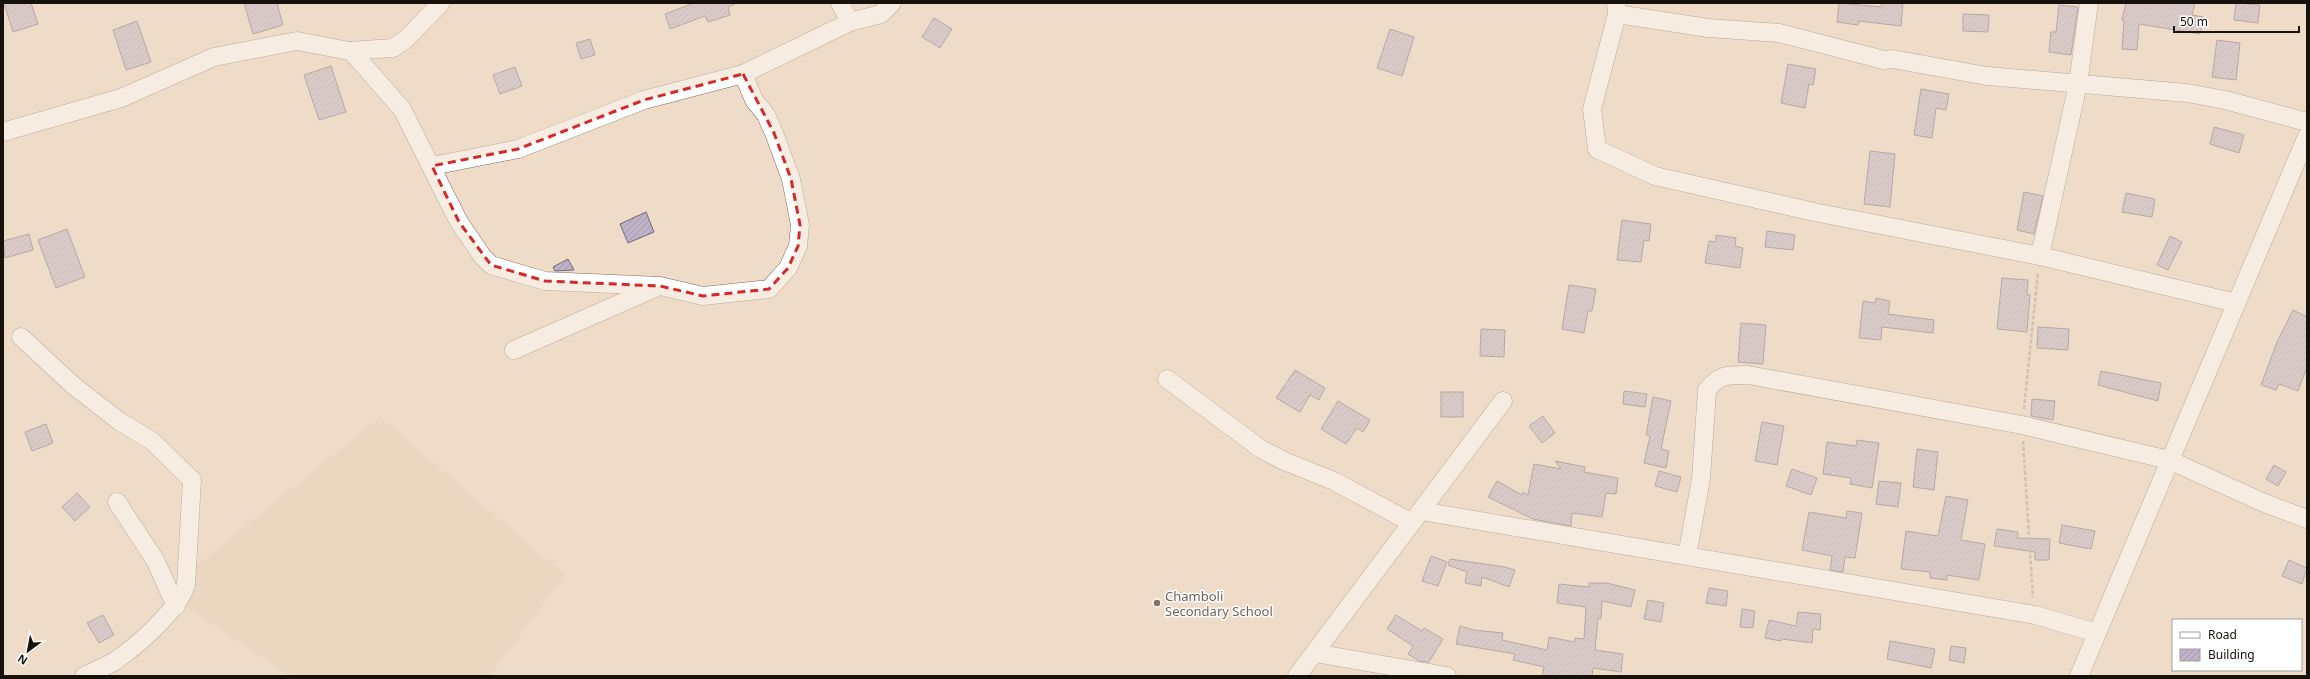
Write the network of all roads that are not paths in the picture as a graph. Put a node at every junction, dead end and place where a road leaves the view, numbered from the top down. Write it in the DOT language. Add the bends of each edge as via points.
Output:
graph roads {
  1 [pos="441,3"];
  2 [pos="840,3"];
  3 [pos="892,3"];
  4 [pos="2089,3"];
  5 [pos="1616,8"];
  6 [pos="850,22"];
  7 [pos="352,51"];
  8 [pos="743,74"];
  9 [pos="2078,84"];
  10 [pos="2307,122"];
  11 [pos="3,132"];
  12 [pos="2307,136"];
  13 [pos="432,166"];
  14 [pos="2040,256"];
  15 [pos="660,286"];
  16 [pos="2236,302"];
  17 [pos="21,336"];
  18 [pos="514,350"];
  19 [pos="1167,379"];
  20 [pos="1503,401"];
  21 [pos="2170,460"];
  22 [pos="118,502"];
  23 [pos="1416,517"];
  24 [pos="2307,519"];
  25 [pos="1687,556"];
  26 [pos="176,606"];
  27 [pos="2097,633"];
  28 [pos="1315,653"];
  29 [pos="84,676"];
  30 [pos="1297,676"];
  31 [pos="1448,676"];
  32 [pos="2079,676"];
  1 -- 7 [label="street" via="406,39 393,48"];
  2 -- 6 [label="street"];
  3 -- 6 [label="street" via="881,14"];
  4 -- 9 [label="street"];
  5 -- 9 [label="street" via="1708,28 1780,33 1884,60 1892,59 1987,76"];
  5 -- 14 [label="street" via="1592,109 1596,149 1655,176 1814,212"];
  6 -- 8 [label="street"];
  7 -- 11 [label="street" via="297,41 214,57 121,98"];
  7 -- 13 [label="street" via="402,109"];
  8 -- 13 [label="street" via="644,100 518,149"];
  8 -- 15 [label="street" via="754,100 766,115 774,132 791,179 800,225 798,246 788,268 769,289 703,296"];
  9 -- 10 [label="street" via="2187,93 2225,100"];
  9 -- 14 [label="street"];
  12 -- 16 [label="street"];
  13 -- 15 [label="street" via="459,222 491,265 545,281"];
  14 -- 16 [label="street"];
  15 -- 18 [label="street"];
  16 -- 21 [label="street"];
  17 -- 26 [label="street" via="74,386 119,421 152,441 192,480 186,585"];
  19 -- 23 [label="street" via="1260,449"];
  20 -- 23 [label="street"];
  21 -- 24 [label="street" via="2262,502"];
  21 -- 25 [label="street" via="2022,425 1748,375 1728,376 1716,379 1707,390 1701,479"];
  21 -- 27 [label="street"];
  22 -- 26 [label="street" via="155,560"];
  23 -- 25 [label="street"];
  23 -- 28 [label="street"];
  25 -- 27 [label="street" via="2035,614"];
  26 -- 29 [label="street" via="114,661"];
  27 -- 32 [label="street"];
  28 -- 30 [label="street"];
  28 -- 31 [label="street"];
}
